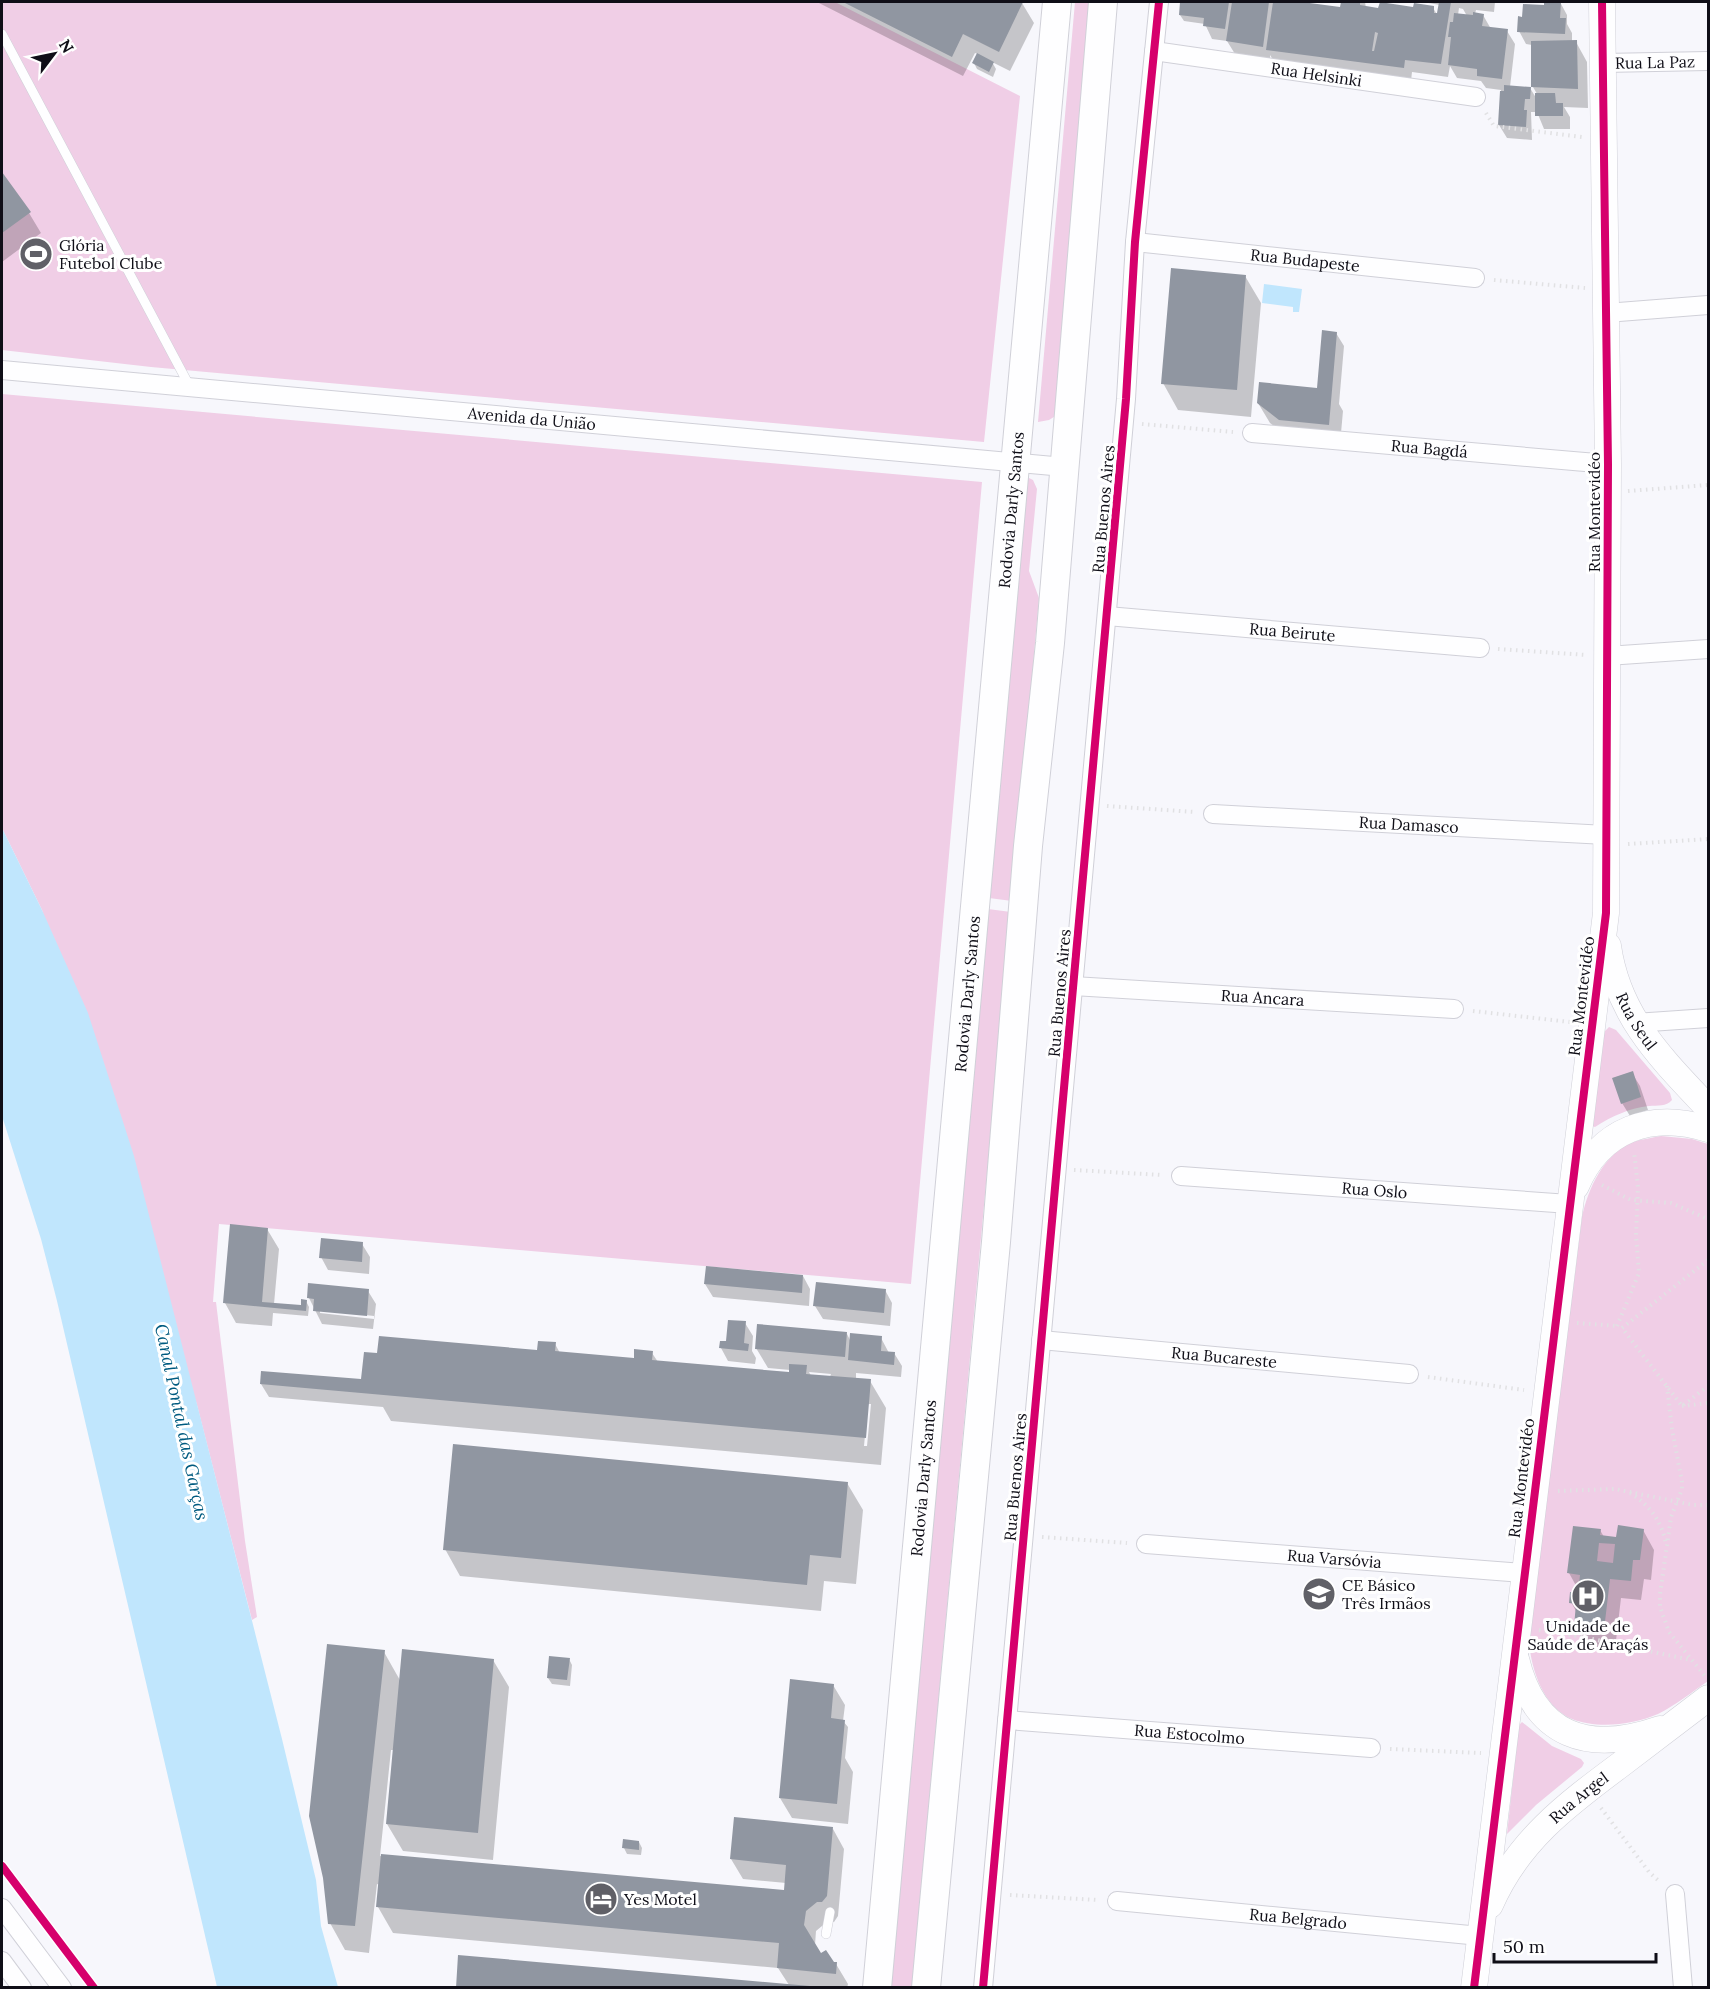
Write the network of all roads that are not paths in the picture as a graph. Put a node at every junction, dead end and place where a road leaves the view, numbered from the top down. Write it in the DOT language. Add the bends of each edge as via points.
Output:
graph roads {
  1 [pos="1057,2"];
  2 [pos="1103,2"];
  3 [pos="1159,2"];
  4 [pos="1602,2"];
  5 [pos="2,34"];
  6 [pos="1154,51"];
  7 [pos="1708,61"];
  8 [pos="1602,63"];
  9 [pos="1476,98"];
  10 [pos="1135,242"];
  11 [pos="1475,278"];
  12 [pos="1606,302"];
  13 [pos="1708,305"];
  14 [pos="2,370"];
  15 [pos="190,387"];
  16 [pos="1252,433"];
  17 [pos="1015,462"];
  18 [pos="1608,464"];
  19 [pos="1064,467"];
  20 [pos="1107,616"];
  21 [pos="1480,648"];
  22 [pos="1708,649"];
  23 [pos="1607,656"];
  24 [pos="1214,814"];
  25 [pos="1606,840"];
  26 [pos="1606,913"];
  27 [pos="1073,986"];
  28 [pos="1454,1009"];
  29 [pos="1708,1018"];
  30 [pos="1635,1023"];
  31 [pos="1708,1108"];
  32 [pos="1708,1129"];
  33 [pos="1181,1176"];
  34 [pos="1569,1204"];
  35 [pos="1041,1340"];
  36 [pos="1409,1374"];
  37 [pos="1146,1544"];
  38 [pos="1523,1573"];
  39 [pos="1525,1635"];
  40 [pos="1703,1694"];
  41 [pos="1007,1720"];
  42 [pos="1371,1748"];
  43 [pos="1675,1894"];
  44 [pos="1117,1901"];
  45 [pos="2,1908"];
  46 [pos="830,1912"];
  47 [pos="1481,1930"];
  48 [pos="826,1935"];
  49 [pos="2,1961"];
  50 [pos="22,1988"];
  51 [pos="62,1988"];
  52 [pos="877,1988"];
  53 [pos="926,1988"];
  54 [pos="983,1988"];
  55 [pos="1474,1988"];
  56 [pos="1683,1988"];
  1 -- 17 [label="main road, Rodovia Darly Santos"];
  2 -- 19 [label="main road"];
  3 -- 6 [label="street, Rua Buenos Aires"];
  4 -- 8 [label="street, Rua Montevidéo"];
  5 -- 15 [label="lane"];
  6 -- 9 [label="street, Rua Helsinki"];
  6 -- 10 [label="street, Rua Buenos Aires"];
  7 -- 8 [label="street, Rua La Paz"];
  8 -- 12 [label="street, Rua Montevidéo"];
  10 -- 11 [label="street, Rua Budapeste"];
  10 -- 20 [label="street, Rua Buenos Aires"];
  12 -- 13 [label="street"];
  12 -- 18 [label="street, Rua Montevidéo"];
  14 -- 15 [label="street, Avenida da União"];
  15 -- 17 [label="street, Avenida da União"];
  16 -- 18 [label="street, Rua Bagdá"];
  17 -- 19 [label="street, Avenida da União"];
  17 -- 52 [label="main road, Rodovia Darly Santos"];
  18 -- 23 [label="street, Rua Montevidéo"];
  19 -- 53 [label="main road"];
  20 -- 21 [label="street, Rua Beirute"];
  20 -- 27 [label="street, Rua Buenos Aires"];
  22 -- 23 [label="street"];
  23 -- 25 [label="street, Rua Montevidéo"];
  24 -- 25 [label="street, Rua Damasco"];
  25 -- 26 [label="street, Rua Montevidéo"];
  26 -- 30 [label="street, Rua Seul" via="1615,979"];
  26 -- 34 [label="street, Rua Montevidéo"];
  27 -- 28 [label="street, Rua Ancara"];
  27 -- 35 [label="street, Rua Buenos Aires"];
  29 -- 30 [label="street"];
  30 -- 31 [label="street, Rua Seul" via="1649,1044"];
  32 -- 34 [label="street" via="1660,1122 1625,1130 1610,1139 1589,1163"];
  33 -- 34 [label="street, Rua Oslo"];
  34 -- 38 [label="street, Rua Montevidéo"];
  35 -- 36 [label="street, Rua Bucareste"];
  35 -- 41 [label="street, Rua Buenos Aires"];
  37 -- 38 [label="street, Rua Varsóvia"];
  38 -- 39 [label="street, Rua Montevidéo"];
  39 -- 40 [label="street" via="1516,1659 1527,1693 1537,1708 1564,1732 1625,1738 1663,1727"];
  39 -- 47 [label="street, Rua Montevidéo" via="1502,1754"];
  40 -- 47 [label="street, Rua Argel" via="1555,1815 1506,1874"];
  41 -- 42 [label="street, Rua Estocolmo"];
  41 -- 54 [label="street, Rua Buenos Aires"];
  43 -- 56 [label="street"];
  44 -- 47 [label="street, Rua Belgrado"];
  45 -- 51 [label="street"];
  46 -- 48 [label="lane"];
  47 -- 55 [label="street, Rua Montevidéo"];
  49 -- 50 [label="street"];
}
